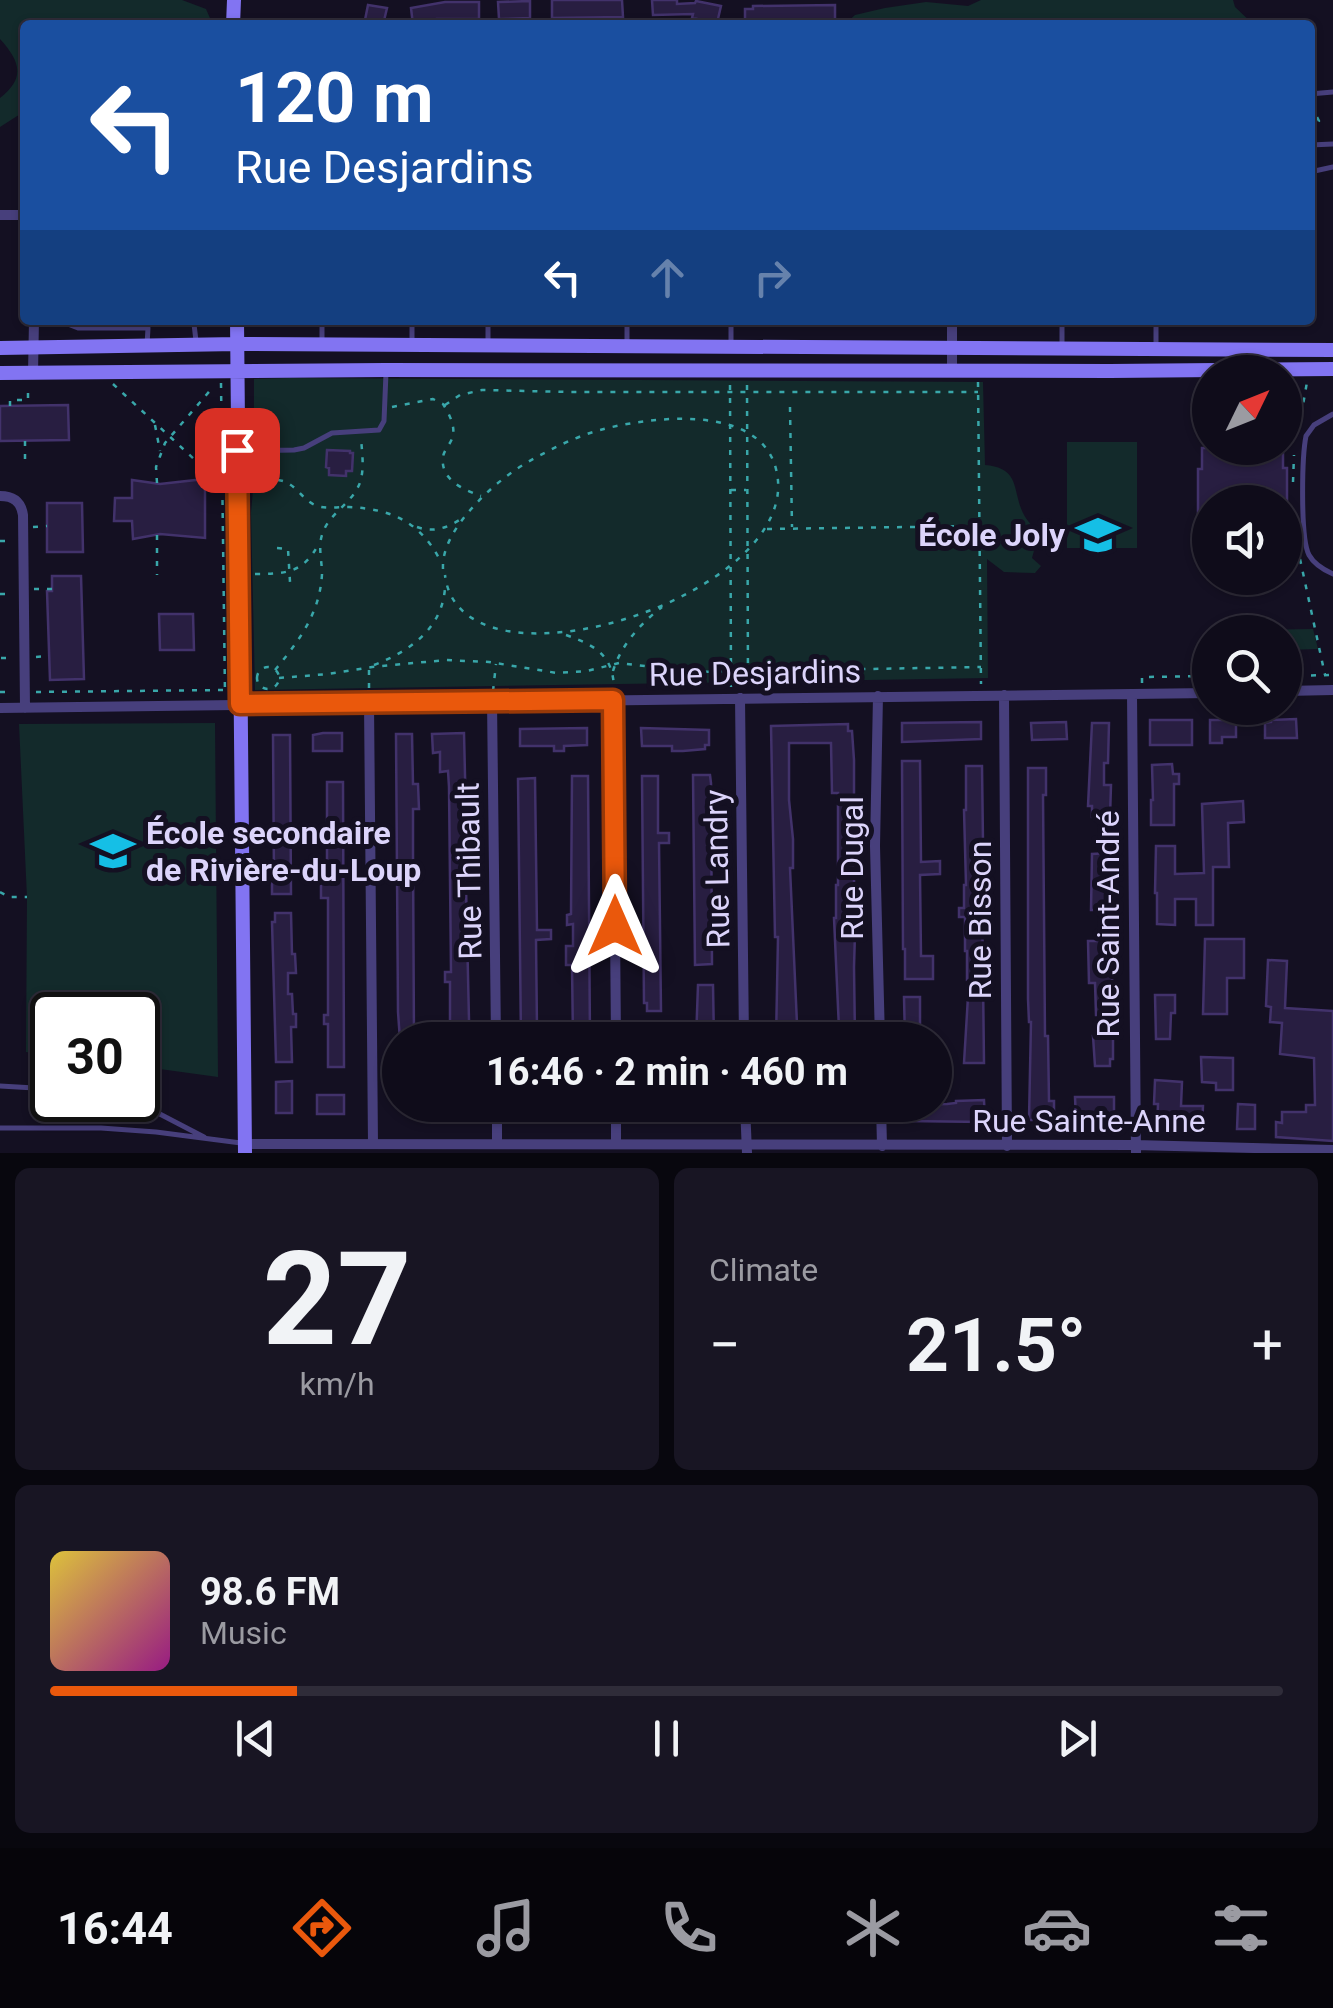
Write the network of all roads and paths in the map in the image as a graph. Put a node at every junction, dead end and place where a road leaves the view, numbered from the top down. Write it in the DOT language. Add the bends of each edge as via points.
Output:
graph roads {
  1 [pos="34,325"];
  2 [pos="70,325"];
  3 [pos="149,325"];
  4 [pos="194,325"];
  5 [pos="237,325"];
  6 [pos="322,325"];
  7 [pos="412,325"];
  8 [pos="488,325"];
  9 [pos="627,325"];
  10 [pos="732,325"];
  11 [pos="952,325"];
  12 [pos="1062,325"];
  13 [pos="1156,325"];
  14 [pos="148,328"];
  15 [pos="196,344"];
  16 [pos="237,344"];
  17 [pos="322,344"];
  18 [pos="147,345"];
  19 [pos="412,345"];
  20 [pos="488,346"];
  21 [pos="627,346"];
  22 [pos="33,347"];
  23 [pos="730,347"];
  24 [pos="0,348"];
  25 [pos="952,348"];
  26 [pos="1062,348"];
  27 [pos="1156,349"];
  28 [pos="1333,350"];
  29 [pos="729,369"];
  30 [pos="1333,369"];
  31 [pos="386,370"];
  32 [pos="952,370"];
  33 [pos="978,370"];
  34 [pos="237,371"];
  35 [pos="0,373"];
  36 [pos="30,377"];
  37 [pos="748,377"];
  38 [pos="108,379"];
  39 [pos="730,392"];
  40 [pos="747,392"];
  41 [pos="978,392"];
  42 [pos="445,405"];
  43 [pos="10,406"];
  44 [pos="385,407"];
  45 [pos="790,407"];
  46 [pos="1333,414"];
  47 [pos="154,423"];
  48 [pos="730,425"];
  49 [pos="361,432"];
  50 [pos="748,434"];
  51 [pos="170,437"];
  52 [pos="24,441"];
  53 [pos="237,450"];
  54 [pos="160,451"];
  55 [pos="25,462"];
  56 [pos="278,480"];
  57 [pos="156,483"];
  58 [pos="222,485"];
  59 [pos="730,490"];
  60 [pos="748,490"];
  61 [pos="0,496"];
  62 [pos="482,496"];
  63 [pos="341,507"];
  64 [pos="468,513"];
  65 [pos="411,524"];
  66 [pos="980,526"];
  67 [pos="765,529"];
  68 [pos="792,529"];
  69 [pos="157,535"];
  70 [pos="321,537"];
  71 [pos="276,548"];
  72 [pos="746,549"];
  73 [pos="730,564"];
  74 [pos="443,569"];
  75 [pos="290,572"];
  76 [pos="238,574"];
  77 [pos="1333,574"];
  78 [pos="157,575"];
  79 [pos="444,576"];
  80 [pos="290,582"];
  81 [pos="24,589"];
  82 [pos="52,589"];
  83 [pos="666,604"];
  84 [pos="560,633"];
  85 [pos="50,656"];
  86 [pos="24,657"];
  87 [pos="496,663"];
  88 [pos="613,664"];
  89 [pos="981,667"];
  90 [pos="369,668"];
  91 [pos="275,670"];
  92 [pos="748,671"];
  93 [pos="731,672"];
  94 [pos="1333,675"];
  95 [pos="1192,676"];
  96 [pos="1302,676"];
  97 [pos="279,678"];
  98 [pos="260,686"];
  99 [pos="225,690"];
  100 [pos="254,690"];
  101 [pos="1333,690"];
  102 [pos="1302,691"];
  103 [pos="0,692"];
  104 [pos="24,692"];
  105 [pos="1192,693"];
  106 [pos="981,694"];
  107 [pos="1137,694"];
  108 [pos="1004,695"];
  109 [pos="878,696"];
  110 [pos="740,698"];
  111 [pos="613,700"];
  112 [pos="492,702"];
  113 [pos="369,703"];
  114 [pos="232,705"];
  115 [pos="0,708"];
  116 [pos="24,708"];
  117 [pos="0,892"];
  118 [pos="27,897"];
  119 [pos="496,1022"];
  120 [pos="616,1022"];
  121 [pos="744,1022"];
  122 [pos="880,1022"];
  123 [pos="0,1086"];
  124 [pos="30,1088"];
  125 [pos="160,1114"];
  126 [pos="497,1122"];
  127 [pos="616,1122"];
  128 [pos="745,1122"];
  129 [pos="881,1122"];
  130 [pos="0,1128"];
  131 [pos="206,1138"];
  132 [pos="373,1144"];
  133 [pos="497,1144"];
  134 [pos="616,1144"];
  135 [pos="882,1146"];
  136 [pos="1006,1146"];
  137 [pos="245,1148"];
  138 [pos="426,1148"];
  139 [pos="746,1149"];
  140 [pos="1135,1149"];
  141 [pos="900,1150"];
  142 [pos="951,1150"];
  143 [pos="1333,1150"];
  1 -- 22 [label="street"];
  2 -- 14 [label="lane"];
  3 -- 14 [label="lane"];
  4 -- 15 [label="lane"];
  5 -- 16 [label="main road"];
  6 -- 17 [label="lane"];
  7 -- 19 [label="lane"];
  8 -- 20 [label="lane"];
  9 -- 21 [label="lane"];
  10 -- 23 [label="lane"];
  11 -- 25 [label="street"];
  12 -- 26 [label="lane"];
  13 -- 27 [label="lane"];
  14 -- 18 [label="lane"];
  15 -- 16 [label="main road"];
  15 -- 18 [label="main road"];
  16 -- 17 [label="main road"];
  16 -- 34 [label="main road"];
  17 -- 19 [label="main road"];
  18 -- 22 [label="main road"];
  19 -- 20 [label="main road"];
  20 -- 21 [label="main road"];
  21 -- 23 [label="main road"];
  22 -- 24 [label="main road"];
  22 -- 36 [label="street"];
  23 -- 25 [label="main road"];
  25 -- 26 [label="main road"];
  25 -- 32 [label="street"];
  26 -- 27 [label="main road"];
  27 -- 28 [label="main road"];
  29 -- 31 [label="main road"];
  29 -- 32 [label="main road"];
  29 -- 39 [label="path"];
  30 -- 33 [label="main road"];
  31 -- 34 [label="main road"];
  31 -- 44 [label="lane"];
  32 -- 33 [label="main road"];
  33 -- 41 [label="path"];
  34 -- 36 [label="main road"];
  34 -- 53 [label="main road"];
  35 -- 36 [label="main road"];
  36 -- 43 [label="path" via="28,400 10,400"];
  37 -- 40 [label="path"];
  38 -- 47 [label="path"];
  39 -- 40 [label="path"];
  39 -- 42 [label="path" via="482,390"];
  39 -- 48 [label="path"];
  40 -- 41 [label="path"];
  40 -- 50 [label="path"];
  41 -- 66 [label="path"];
  42 -- 44 [label="path" via="433,398"];
  42 -- 62 [label="path" via="454,429 443,456 446,471 455,484"];
  44 -- 49 [label="lane" via="379,430"];
  45 -- 68 [label="path"];
  46 -- 77 [label="lane" via="1306,436 1304,522 1307,552"];
  47 -- 51 [label="path"];
  47 -- 54 [label="path"];
  48 -- 50 [label="path"];
  48 -- 59 [label="path"];
  48 -- 62 [label="path" via="668,419 602,430 534,458"];
  49 -- 53 [label="lane" via="332,433 294,450"];
  49 -- 63 [label="path" via="360,481"];
  50 -- 60 [label="path"];
  50 -- 67 [label="path" via="767,450 778,473"];
  51 -- 54 [label="path"];
  51 -- 58 [label="path"];
  51 -- 58 [label="path" via="221,378"];
  52 -- 55 [label="path"];
  53 -- 76 [label="main road"];
  54 -- 57 [label="path"];
  56 -- 63 [label="path" via="313,504"];
  58 -- 99 [label="path"];
  59 -- 60 [label="path"];
  59 -- 73 [label="path"];
  60 -- 72 [label="path"];
  61 -- 81 [label="street" via="21,506"];
  62 -- 64 [label="path"];
  63 -- 65 [label="path"];
  63 -- 70 [label="path"];
  64 -- 65 [label="path" via="444,528"];
  64 -- 74 [label="path" via="448,545"];
  65 -- 74 [label="path"];
  66 -- 68 [label="path"];
  66 -- 89 [label="path"];
  67 -- 68 [label="path"];
  67 -- 72 [label="path"];
  69 -- 78 [label="path"];
  70 -- 75 [label="path" via="307,562"];
  70 -- 91 [label="path" via="317,603 306,630"];
  71 -- 75 [label="path" via="288,548"];
  72 -- 73 [label="path"];
  72 -- 92 [label="path"];
  73 -- 83 [label="path"];
  73 -- 93 [label="path"];
  74 -- 79 [label="path"];
  75 -- 76 [label="path"];
  75 -- 80 [label="path"];
  76 -- 114 [label="main road"];
  79 -- 84 [label="path" via="450,597 475,620 507,630"];
  79 -- 90 [label="path" via="442,605 430,628 414,645"];
  81 -- 82 [label="path"];
  81 -- 86 [label="street"];
  83 -- 84 [label="path" via="620,622"];
  83 -- 88 [label="path"];
  84 -- 88 [label="path"];
  85 -- 86 [label="path"];
  86 -- 104 [label="street"];
  87 -- 88 [label="path" via="557,674"];
  87 -- 90 [label="path"];
  87 -- 112 [label="path"];
  88 -- 93 [label="path"];
  88 -- 111 [label="path"];
  89 -- 92 [label="path"];
  89 -- 106 [label="path"];
  90 -- 97 [label="path"];
  90 -- 113 [label="path"];
  91 -- 97 [label="path"];
  91 -- 98 [label="path" via="259,671"];
  92 -- 93 [label="path"];
  92 -- 110 [label="path"];
  93 -- 110 [label="path"];
  94 -- 96 [label="path"];
  95 -- 107 [label="path" via="1142,677"];
  97 -- 98 [label="path" via="271,688"];
  98 -- 100 [label="path"];
  99 -- 104 [label="path"];
  99 -- 114 [label="path"];
  101 -- 102 [label="street"];
  103 -- 104 [label="path"];
  104 -- 116 [label="street"];
  105 -- 107 [label="street, Rue Desjardins"];
  106 -- 108 [label="street, Rue Desjardins"];
  106 -- 109 [label="street, Rue Desjardins"];
  107 -- 108 [label="street, Rue Desjardins"];
  107 -- 140 [label="street, Rue Saint-André"];
  108 -- 136 [label="street, Rue Bisson"];
  109 -- 110 [label="street, Rue Desjardins"];
  109 -- 122 [label="street, Rue Dugal"];
  110 -- 111 [label="street, Rue Desjardins"];
  110 -- 121 [label="street, Rue Landry"];
  111 -- 112 [label="street, Rue Desjardins"];
  111 -- 120 [label="street"];
  112 -- 113 [label="street, Rue Desjardins"];
  112 -- 119 [label="street, Rue Thibault"];
  113 -- 114 [label="street, Rue Desjardins"];
  113 -- 132 [label="street"];
  114 -- 116 [label="street, Rue Desjardins"];
  114 -- 137 [label="main road"];
  115 -- 116 [label="street, Rue Desjardins"];
  117 -- 118 [label="path"];
  123 -- 124 [label="lane"];
  125 -- 131 [label="lane"];
  126 -- 133 [label="street"];
  127 -- 134 [label="street"];
  128 -- 139 [label="street"];
  129 -- 135 [label="street"];
  130 -- 131 [label="lane"];
  131 -- 137 [label="lane"];
  132 -- 137 [label="street, Rue Sainte-Anne"];
  132 -- 138 [label="street, Rue Sainte-Anne"];
  133 -- 134 [label="street, Rue Sainte-Anne"];
  133 -- 138 [label="street, Rue Sainte-Anne"];
  134 -- 139 [label="street, Rue Sainte-Anne"];
  135 -- 139 [label="street, Rue Sainte-Anne"];
  135 -- 141 [label="street, Rue Sainte-Anne"];
  136 -- 140 [label="street, Rue Sainte-Anne"];
  136 -- 142 [label="street, Rue Sainte-Anne"];
  140 -- 143 [label="street, Rue Sainte-Anne"];
  141 -- 142 [label="street, Rue Sainte-Anne"];
}
